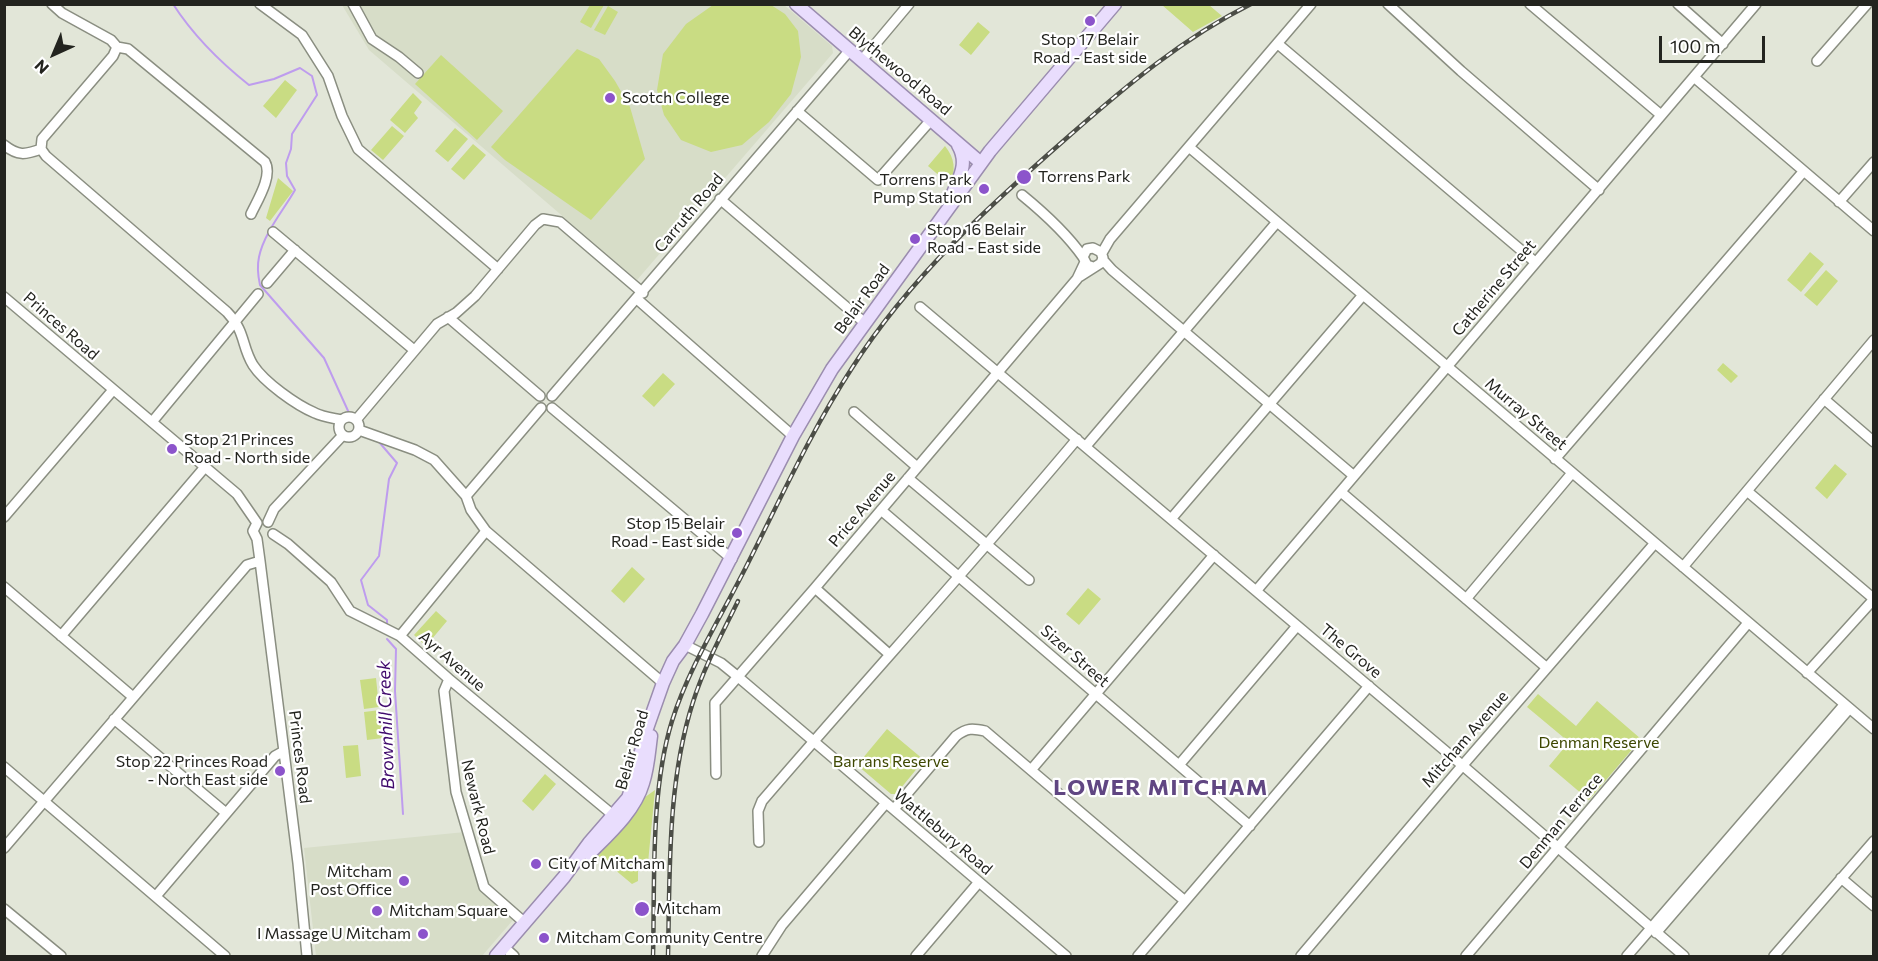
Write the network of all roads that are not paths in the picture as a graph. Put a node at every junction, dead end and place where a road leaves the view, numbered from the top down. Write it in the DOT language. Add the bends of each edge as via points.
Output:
graph roads {
  1 [pos="52,4"];
  2 [pos="68,4"];
  3 [pos="260,4"];
  4 [pos="353,4"];
  5 [pos="796,4"];
  6 [pos="909,4"];
  7 [pos="1115,4"];
  8 [pos="1311,4"];
  9 [pos="1388,4"];
  10 [pos="1530,4"];
  11 [pos="1678,4"];
  12 [pos="1756,4"];
  13 [pos="1867,4"];
  14 [pos="62,13"];
  15 [pos="1278,44"];
  16 [pos="1722,44"];
  17 [pos="117,47"];
  18 [pos="850,50"];
  19 [pos="862,60"];
  20 [pos="1817,61"];
  21 [pos="418,73"];
  22 [pos="1695,78"];
  23 [pos="797,111"];
  24 [pos="1661,115"];
  25 [pos="931,120"];
  26 [pos="954,138"];
  27 [pos="4,144"];
  28 [pos="1189,147"];
  29 [pos="41,149"];
  30 [pos="1874,162"];
  31 [pos="981,163"];
  32 [pos="1803,172"];
  33 [pos="1599,190"];
  34 [pos="1022,195"];
  35 [pos="720,199"];
  36 [pos="1839,202"];
  37 [pos="946,211"];
  38 [pos="251,214"];
  39 [pos="1277,222"];
  40 [pos="1874,231"];
  41 [pos="273,232"];
  42 [pos="295,250"];
  43 [pos="1094,257"];
  44 [pos="1535,262"];
  45 [pos="498,269"];
  46 [pos="267,283"];
  47 [pos="258,294"];
  48 [pos="1363,295"];
  49 [pos="640,296"];
  50 [pos="6,301"];
  51 [pos="920,307"];
  52 [pos="448,317"];
  53 [pos="236,322"];
  54 [pos="865,322"];
  55 [pos="1183,332"];
  56 [pos="1874,340"];
  57 [pos="414,350"];
  58 [pos="1447,366"];
  59 [pos="997,371"];
  60 [pos="113,390"];
  61 [pos="540,396"];
  62 [pos="552,396"];
  63 [pos="1824,399"];
  64 [pos="1269,404"];
  65 [pos="541,408"];
  66 [pos="552,408"];
  67 [pos="854,412"];
  68 [pos="342,420"];
  69 [pos="356,420"];
  70 [pos="152,422"];
  71 [pos="359,430"];
  72 [pos="343,435"];
  73 [pos="793,436"];
  74 [pos="1077,439"];
  75 [pos="1874,442"];
  76 [pos="1086,446"];
  77 [pos="1555,459"];
  78 [pos="205,467"];
  79 [pos="917,467"];
  80 [pos="1572,473"];
  81 [pos="1354,476"];
  82 [pos="908,478"];
  83 [pos="1747,491"];
  84 [pos="1341,492"];
  85 [pos="466,496"];
  86 [pos="880,510"];
  87 [pos="4,517"];
  88 [pos="1171,519"];
  89 [pos="268,522"];
  90 [pos="257,523"];
  91 [pos="486,531"];
  92 [pos="273,534"];
  93 [pos="261,540"];
  94 [pos="1655,543"];
  95 [pos="988,545"];
  96 [pos="1214,555"];
  97 [pos="732,559"];
  98 [pos="260,561"];
  99 [pos="1683,567"];
  100 [pos="959,577"];
  101 [pos="1029,580"];
  102 [pos="4,587"];
  103 [pos="815,588"];
  104 [pos="1256,591"];
  105 [pos="1466,599"];
  106 [pos="1874,599"];
  107 [pos="1748,623"];
  108 [pos="1298,626"];
  109 [pos="396,634"];
  110 [pos="61,636"];
  111 [pos="685,645"];
  112 [pos="889,654"];
  113 [pos="721,663"];
  114 [pos="749,663"];
  115 [pos="1547,668"];
  116 [pos="1807,673"];
  117 [pos="737,676"];
  118 [pos="449,679"];
  119 [pos="663,683"];
  120 [pos="1368,686"];
  121 [pos="1095,694"];
  122 [pos="133,698"];
  123 [pos="1847,707"];
  124 [pos="114,719"];
  125 [pos="1874,729"];
  126 [pos="814,741"];
  127 [pos="284,751"];
  128 [pos="1179,765"];
  129 [pos="1462,765"];
  130 [pos="4,767"];
  131 [pos="1031,770"];
  132 [pos="716,774"];
  133 [pos="45,801"];
  134 [pos="890,806"];
  135 [pos="226,813"];
  136 [pos="613,815"];
  137 [pos="1250,826"];
  138 [pos="1874,841"];
  139 [pos="759,842"];
  140 [pos="4,848"];
  141 [pos="1558,848"];
  142 [pos="564,877"];
  143 [pos="1841,878"];
  144 [pos="980,882"];
  145 [pos="156,896"];
  146 [pos="1185,901"];
  147 [pos="1874,906"];
  148 [pos="4,909"];
  149 [pos="525,923"];
  150 [pos="1654,931"];
  151 [pos="500,952"];
  152 [pos="225,956"];
  153 [pos="61,957"];
  154 [pos="307,957"];
  155 [pos="514,957"];
  156 [pos="762,957"];
  157 [pos="916,957"];
  158 [pos="1065,957"];
  159 [pos="1138,957"];
  160 [pos="1301,957"];
  161 [pos="1466,957"];
  162 [pos="1627,957"];
  163 [pos="1684,957"];
  164 [pos="1774,957"];
  1 -- 14 [label="street"];
  2 -- 14 [label="street"];
  3 -- 45 [label="street" via="302,35 328,76 358,149"];
  4 -- 21 [label="street" via="372,39"];
  5 -- 18 [label="main road, Blythewood Road"];
  6 -- 19 [label="street"];
  7 -- 31 [label="main road, Belair Road"];
  8 -- 15 [label="street, Price Avenue"];
  9 -- 33 [label="street"];
  10 -- 24 [label="street"];
  11 -- 16 [label="street"];
  12 -- 16 [label="street, Catherine Street"];
  13 -- 20 [label="street"];
  14 -- 17 [label="street"];
  15 -- 28 [label="street, Price Avenue"];
  15 -- 44 [label="street"];
  16 -- 22 [label="street, Catherine Street"];
  17 -- 29 [label="street" via="42,139"];
  17 -- 38 [label="street" via="128,49 267,165 268,173"];
  18 -- 19 [label="main road, Blythewood Road"];
  18 -- 23 [label="street, Carruth Road"];
  19 -- 25 [label="main road, Blythewood Road"];
  22 -- 24 [label="street, Catherine Street"];
  22 -- 32 [label="street"];
  23 -- 25 [label="street" via="878,180"];
  23 -- 35 [label="street, Carruth Road"];
  24 -- 33 [label="street, Catherine Street"];
  25 -- 26 [label="main road, Blythewood Road"];
  26 -- 31 [label="main road, Blythewood Road"];
  26 -- 37 [label="main road" via="964,165"];
  27 -- 29 [label="street" via="22,155"];
  28 -- 39 [label="street, Murray Street"];
  28 -- 43 [label="street, Price Avenue"];
  29 -- 53 [label="street"];
  30 -- 36 [label="street"];
  31 -- 37 [label="main road, Belair Road"];
  32 -- 36 [label="street"];
  32 -- 77 [label="street"];
  33 -- 44 [label="street, Catherine Street"];
  34 -- 43 [label="street"];
  35 -- 49 [label="street, Carruth Road"];
  35 -- 54 [label="street"];
  36 -- 40 [label="street"];
  37 -- 54 [label="main road, Belair Road"];
  39 -- 48 [label="street, Murray Street"];
  39 -- 55 [label="street"];
  41 -- 42 [label="street"];
  42 -- 46 [label="street"];
  42 -- 57 [label="street"];
  43 -- 55 [label="street"];
  43 -- 59 [label="street, Price Avenue"];
  44 -- 58 [label="street, Catherine Street"];
  45 -- 49 [label="street" via="535,225 550,219 560,222"];
  45 -- 52 [label="street" via="475,296"];
  47 -- 53 [label="street"];
  48 -- 58 [label="street, Murray Street"];
  48 -- 64 [label="street"];
  49 -- 62 [label="street, Carruth Road"];
  49 -- 73 [label="street"];
  50 -- 60 [label="street, Princes Road"];
  51 -- 59 [label="street, The Grove"];
  52 -- 57 [label="street"];
  52 -- 61 [label="street"];
  53 -- 68 [label="street" via="252,364 261,376 315,413"];
  53 -- 70 [label="street"];
  54 -- 73 [label="main road, Belair Road"];
  55 -- 64 [label="street"];
  55 -- 76 [label="street"];
  56 -- 63 [label="street"];
  57 -- 69 [label="street"];
  58 -- 77 [label="street, Murray Street"];
  58 -- 81 [label="street, Catherine Street"];
  59 -- 74 [label="street, The Grove"];
  59 -- 79 [label="street, Price Avenue"];
  60 -- 70 [label="street, Princes Road"];
  60 -- 87 [label="street"];
  61 -- 62 [label="street"];
  61 -- 65 [label="street"];
  62 -- 66 [label="street"];
  63 -- 75 [label="street"];
  63 -- 83 [label="street"];
  64 -- 81 [label="street"];
  64 -- 88 [label="street"];
  65 -- 66 [label="street"];
  65 -- 85 [label="street"];
  66 -- 97 [label="street"];
  67 -- 79 [label="street"];
  68 -- 69 [label="street"];
  68 -- 72 [label="street" via="339,426"];
  69 -- 71 [label="street"];
  70 -- 78 [label="street, Princes Road"];
  71 -- 72 [label="street" via="353,436"];
  71 -- 85 [label="street" via="434,460"];
  72 -- 89 [label="street" via="274,509"];
  73 -- 97 [label="main road, Belair Road"];
  74 -- 76 [label="street, The Grove"];
  74 -- 95 [label="street"];
  76 -- 88 [label="street, The Grove"];
  77 -- 80 [label="street, Murray Street"];
  78 -- 90 [label="street, Princes Road" via="237,494"];
  78 -- 110 [label="street"];
  79 -- 82 [label="street, Price Avenue"];
  80 -- 94 [label="street, Murray Street"];
  80 -- 105 [label="street"];
  81 -- 84 [label="street, Catherine Street"];
  82 -- 86 [label="street, Price Avenue"];
  82 -- 95 [label="street"];
  83 -- 99 [label="street"];
  83 -- 106 [label="street"];
  84 -- 104 [label="street, Catherine Street"];
  84 -- 105 [label="street"];
  85 -- 91 [label="street"];
  86 -- 100 [label="street, Sizer Street"];
  86 -- 103 [label="street, Price Avenue"];
  88 -- 96 [label="street, The Grove"];
  89 -- 90 [label="street"];
  89 -- 92 [label="street"];
  90 -- 93 [label="street" via="253,531"];
  91 -- 109 [label="street"];
  91 -- 119 [label="street"];
  92 -- 93 [label="street"];
  92 -- 109 [label="street, Ayr Avenue" via="331,582 350,611"];
  93 -- 98 [label="street, Princes Road"];
  94 -- 99 [label="street, Murray Street"];
  94 -- 115 [label="street, Mitcham Avenue"];
  95 -- 100 [label="street"];
  95 -- 101 [label="street"];
  96 -- 104 [label="street, The Grove"];
  96 -- 121 [label="street"];
  97 -- 111 [label="main road, Belair Road"];
  98 -- 122 [label="street" via="247,565"];
  98 -- 127 [label="street, Princes Road"];
  99 -- 107 [label="street, Murray Street"];
  100 -- 112 [label="street"];
  100 -- 121 [label="street, Sizer Street"];
  102 -- 110 [label="street"];
  103 -- 112 [label="street"];
  103 -- 114 [label="street, Price Avenue"];
  104 -- 108 [label="street, The Grove"];
  105 -- 115 [label="street"];
  106 -- 116 [label="street"];
  107 -- 116 [label="street, Murray Street"];
  107 -- 141 [label="street, Denman Terrace"];
  108 -- 120 [label="street, The Grove"];
  108 -- 128 [label="street"];
  109 -- 118 [label="street, Ayr Avenue"];
  110 -- 122 [label="street"];
  111 -- 113 [label="street, Wattlebury Road"];
  111 -- 119 [label="main road, Belair Road"];
  111 -- 142 [label="main road, Belair Road" via="651,735 637,799 604,839"];
  112 -- 126 [label="street"];
  113 -- 114 [label="street"];
  113 -- 117 [label="street, Wattlebury Road"];
  114 -- 117 [label="street, Price Avenue"];
  115 -- 129 [label="street, Mitcham Avenue"];
  116 -- 123 [label="street, Murray Street"];
  117 -- 126 [label="street, Wattlebury Road"];
  117 -- 132 [label="street, Price Avenue" via="715,703"];
  118 -- 136 [label="street, Ayr Avenue"];
  118 -- 149 [label="street, Newark Road" via="444,691 452,772 484,887"];
  119 -- 136 [label="main road, Belair Road" via="645,734 632,790"];
  120 -- 129 [label="street, The Grove"];
  120 -- 137 [label="street"];
  121 -- 128 [label="street, Sizer Street"];
  121 -- 131 [label="street"];
  122 -- 124 [label="street"];
  123 -- 125 [label="street, Murray Street"];
  123 -- 150 [label="street"];
  124 -- 133 [label="street"];
  124 -- 135 [label="street"];
  126 -- 134 [label="street, Wattlebury Road"];
  126 -- 139 [label="street" via="762,801 758,812"];
  127 -- 135 [label="street" via="274,756"];
  127 -- 154 [label="street, Princes Road"];
  128 -- 137 [label="street, Sizer Street"];
  129 -- 141 [label="street, The Grove"];
  129 -- 160 [label="street, Mitcham Avenue"];
  130 -- 133 [label="street"];
  131 -- 134 [label="street" via="985,730 966,729"];
  131 -- 146 [label="street"];
  133 -- 140 [label="street"];
  133 -- 145 [label="street"];
  134 -- 144 [label="street, Wattlebury Road"];
  134 -- 156 [label="street" via="782,925"];
  135 -- 145 [label="street"];
  136 -- 142 [label="main road, Belair Road"];
  137 -- 146 [label="street"];
  138 -- 143 [label="street"];
  141 -- 150 [label="street, The Grove"];
  141 -- 161 [label="street, Denman Terrace"];
  142 -- 149 [label="main road, Belair Road"];
  143 -- 147 [label="street"];
  143 -- 164 [label="street"];
  144 -- 157 [label="street"];
  144 -- 158 [label="street, Wattlebury Road"];
  145 -- 152 [label="street"];
  146 -- 159 [label="street"];
  148 -- 153 [label="street"];
  149 -- 151 [label="main road, Belair Road"];
  150 -- 162 [label="street"];
  150 -- 163 [label="street, The Grove"];
  151 -- 155 [label="street"];
}
